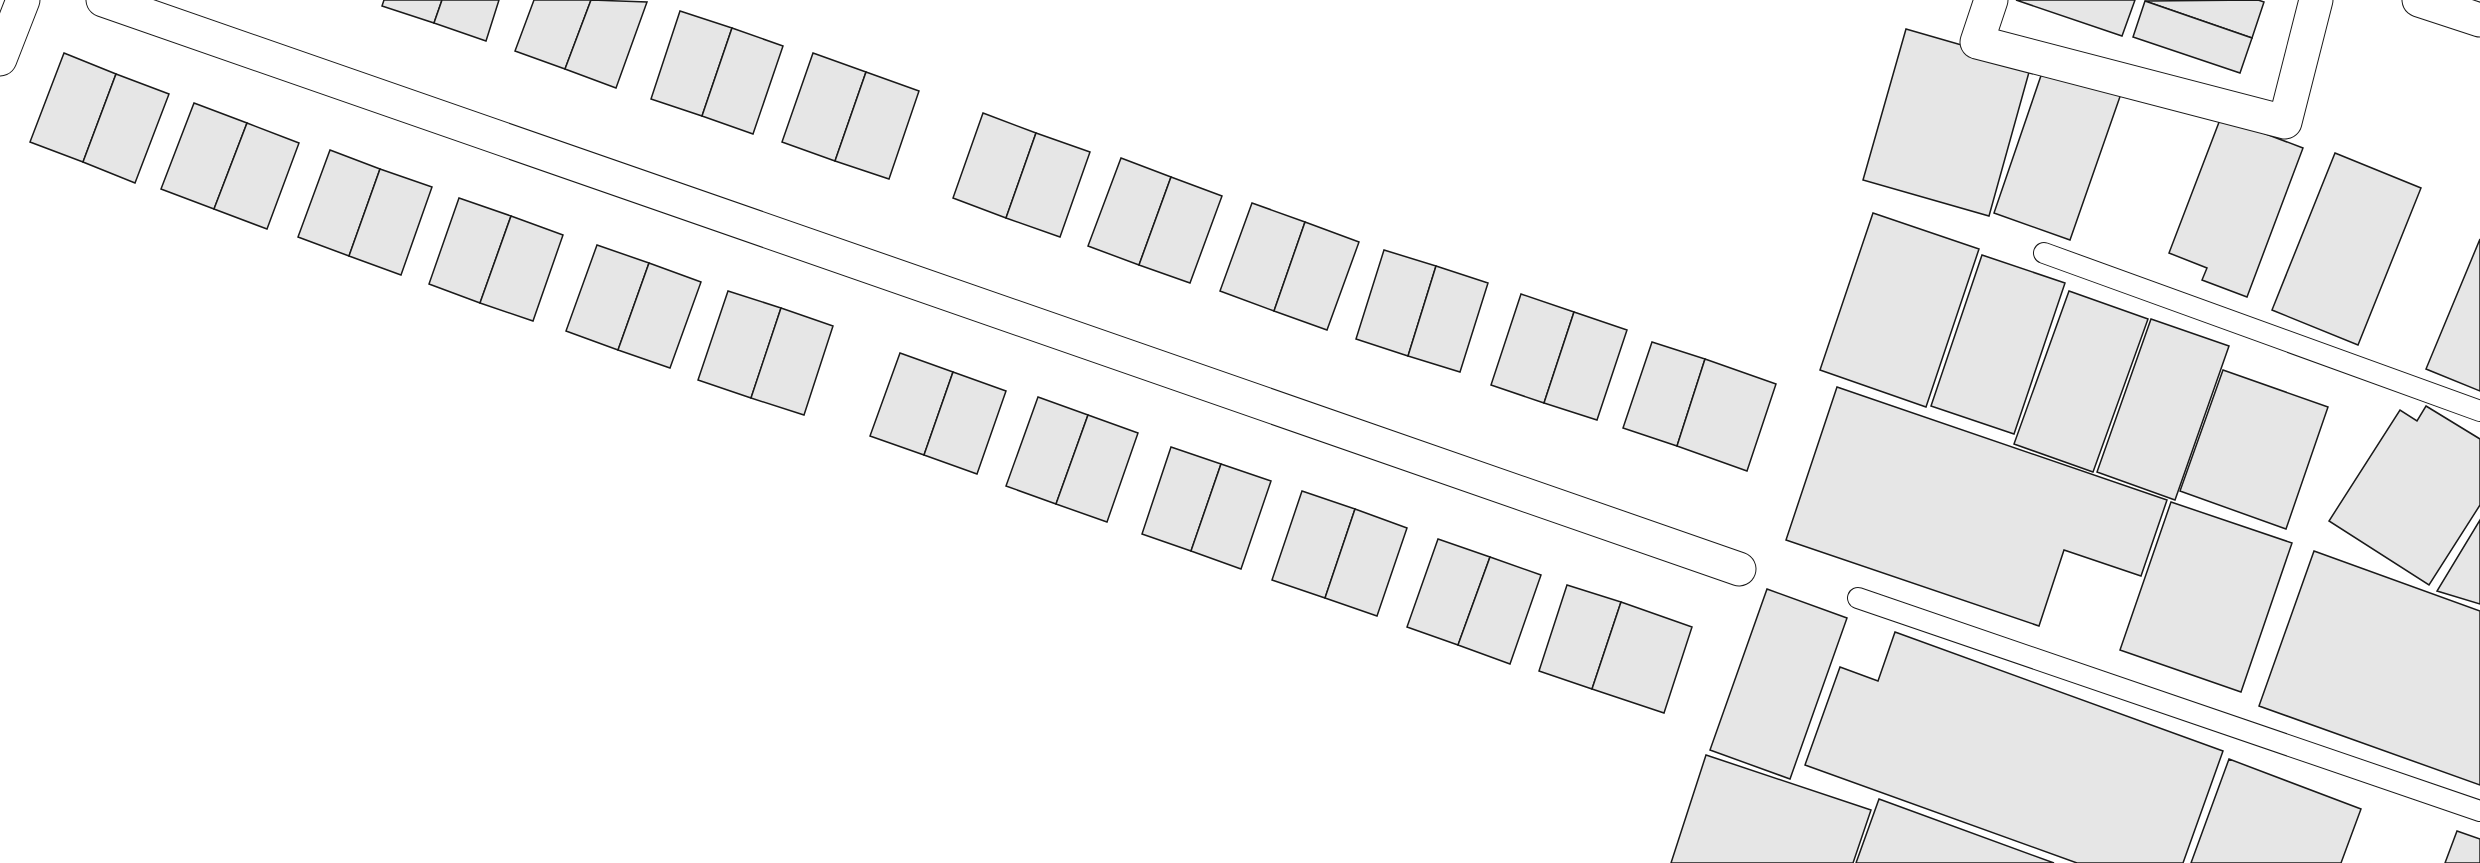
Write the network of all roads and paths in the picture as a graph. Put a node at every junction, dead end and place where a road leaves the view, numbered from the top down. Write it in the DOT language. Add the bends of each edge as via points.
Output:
graph roads {
  1 [pos="23,0"];
  2 [pos="103,0"];
  3 [pos="1991,0"];
  4 [pos="2316,0"];
  5 [pos="2420,0"];
  6 [pos="2480,20"];
  7 [pos="0,59"];
  8 [pos="2044,253"];
  9 [pos="2480,411"];
  10 [pos="1739,569"];
  11 [pos="1858,598"];
  12 [pos="2480,812"];
  1 -- 7 [label="street"];
  2 -- 10 [label="street"];
  3 -- 4 [label="street" via="1977,42 2285,122"];
  5 -- 6 [label="street"];
  8 -- 9 [label="lane"];
  11 -- 12 [label="lane"];
}
